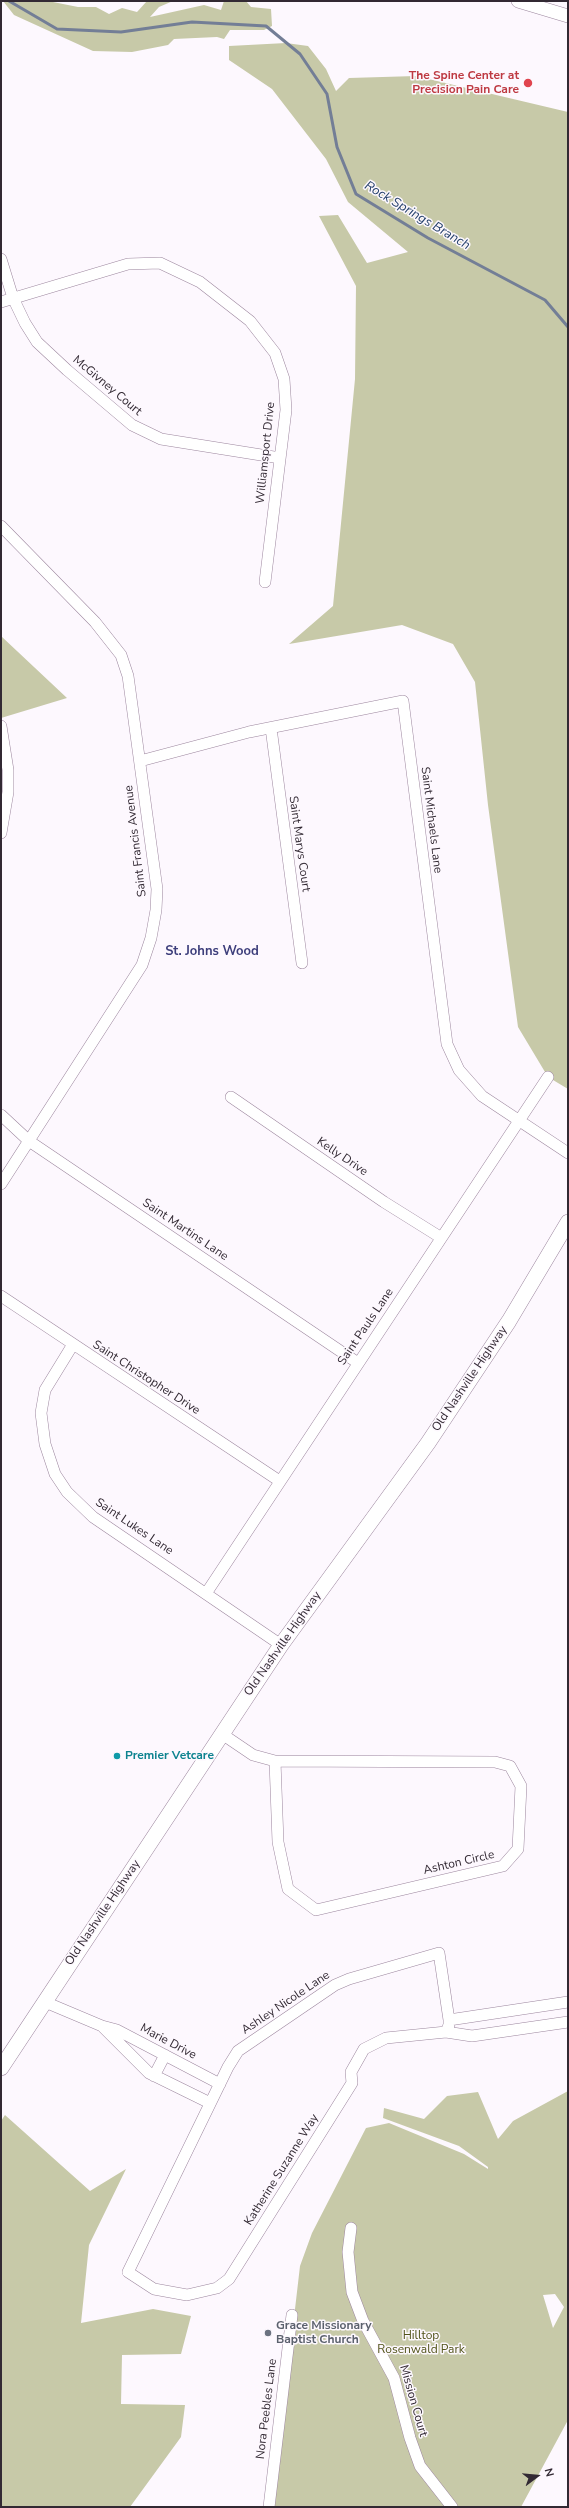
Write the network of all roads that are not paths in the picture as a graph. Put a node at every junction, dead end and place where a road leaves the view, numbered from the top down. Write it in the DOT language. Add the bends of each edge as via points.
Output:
graph roads {
  1 [pos="518,1"];
  2 [pos="568,16"];
  3 [pos="1,259"];
  4 [pos="13,298"];
  5 [pos="1,302"];
  6 [pos="280,458"];
  7 [pos="1,526"];
  8 [pos="264,582"];
  9 [pos="1,726"];
  10 [pos="271,728"];
  11 [pos="140,761"];
  12 [pos="1,833"];
  13 [pos="302,963"];
  14 [pos="548,1077"];
  15 [pos="231,1097"];
  16 [pos="1,1114"];
  17 [pos="519,1121"];
  18 [pos="29,1141"];
  19 [pos="568,1153"];
  20 [pos="1,1184"];
  21 [pos="568,1222"];
  22 [pos="440,1237"];
  23 [pos="1,1296"];
  24 [pos="72,1346"];
  25 [pos="358,1363"];
  26 [pos="278,1480"];
  27 [pos="206,1592"];
  28 [pos="281,1644"];
  29 [pos="222,1734"];
  30 [pos="275,1761"];
  31 [pos="45,2002"];
  32 [pos="568,2002"];
  33 [pos="449,2020"];
  34 [pos="568,2022"];
  35 [pos="102,2026"];
  36 [pos="446,2032"];
  37 [pos="165,2054"];
  38 [pos="1,2068"];
  39 [pos="154,2076"];
  40 [pos="220,2084"];
  41 [pos="210,2103"];
  42 [pos="350,2228"];
  43 [pos="134,2259"];
  44 [pos="292,2315"];
  45 [pos="269,2507"];
  46 [pos="452,2507"];
  1 -- 2 [label="street"];
  3 -- 4 [label="street, McGivney Court"];
  4 -- 5 [label="street, Williamsport Drive"];
  4 -- 6 [label="street, McGivney Court" via="37,342 132,425 161,439"];
  4 -- 6 [label="street, Williamsport Drive" via="128,264 160,263 200,282 250,322 275,353 284,379 285,402"];
  6 -- 8 [label="street, Williamsport Drive"];
  7 -- 11 [label="street, Saint Francis Avenue" via="95,622 121,655 128,676"];
  9 -- 12 [label="street" via="8,770 8,792"];
  10 -- 11 [label="street, Saint Michaels Lane"];
  10 -- 13 [label="street, Saint Marys Court"];
  10 -- 17 [label="street, Saint Michaels Lane" via="403,701 447,1044 460,1070 482,1096"];
  11 -- 18 [label="street, Saint Francis Avenue" via="157,889 151,938 142,965"];
  14 -- 17 [label="street, Saint Pauls Lane"];
  15 -- 22 [label="street, Kelly Drive" via="384,1202"];
  16 -- 18 [label="street, Saint Martins Lane"];
  17 -- 19 [label="street, Saint Michaels Lane"];
  17 -- 22 [label="street, Saint Pauls Lane"];
  18 -- 20 [label="street, Saint Francis Avenue"];
  18 -- 25 [label="street, Saint Martins Lane"];
  21 -- 28 [label="main road, Old Nashville Highway" via="509,1322 428,1443"];
  22 -- 25 [label="street, Saint Pauls Lane"];
  23 -- 24 [label="street, Saint Christopher Drive"];
  24 -- 26 [label="street, Saint Christopher Drive"];
  24 -- 27 [label="street, Saint Lukes Lane" via="45,1390 41,1413 45,1444 55,1474 67,1492 93,1517"];
  25 -- 26 [label="street, Saint Pauls Lane"];
  26 -- 27 [label="street, Saint Pauls Lane"];
  27 -- 28 [label="street, Saint Lukes Lane"];
  28 -- 29 [label="main road, Old Nashville Highway"];
  29 -- 30 [label="street, Ashton Circle" via="253,1755"];
  29 -- 31 [label="main road, Old Nashville Highway"];
  30 -- 30 [label="street, Ashton Circle" via="495,1762 510,1766 521,1786 518,1849 503,1866 316,1910 288,1889 278,1842"];
  31 -- 35 [label="street, Marie Drive"];
  31 -- 38 [label="main road, Old Nashville Highway"];
  32 -- 33 [label="street"];
  33 -- 36 [label="street"];
  33 -- 40 [label="street, Ashley Nicole Lane" via="439,1953 349,1978 335,1985 238,2051"];
  34 -- 36 [label="street" via="472,2036"];
  35 -- 37 [label="street, Marie Drive" via="117,2030"];
  35 -- 39 [label="street, Marie Drive"];
  36 -- 43 [label="street, Katherine Suzanne Way" via="386,2038 364,2049 352,2072 352,2083 229,2279 217,2288 187,2295 154,2289 128,2272"];
  37 -- 39 [label="street"];
  37 -- 40 [label="street, Marie Drive"];
  39 -- 41 [label="street, Marie Drive"];
  40 -- 41 [label="street, Ashley Nicole Lane"];
  41 -- 43 [label="street, Ashley Nicole Lane"];
  42 -- 46 [label="street, Mission Court" via="348,2252 352,2292 394,2378 420,2466"];
  44 -- 45 [label="street, Nora Peebles Lane"];
}
